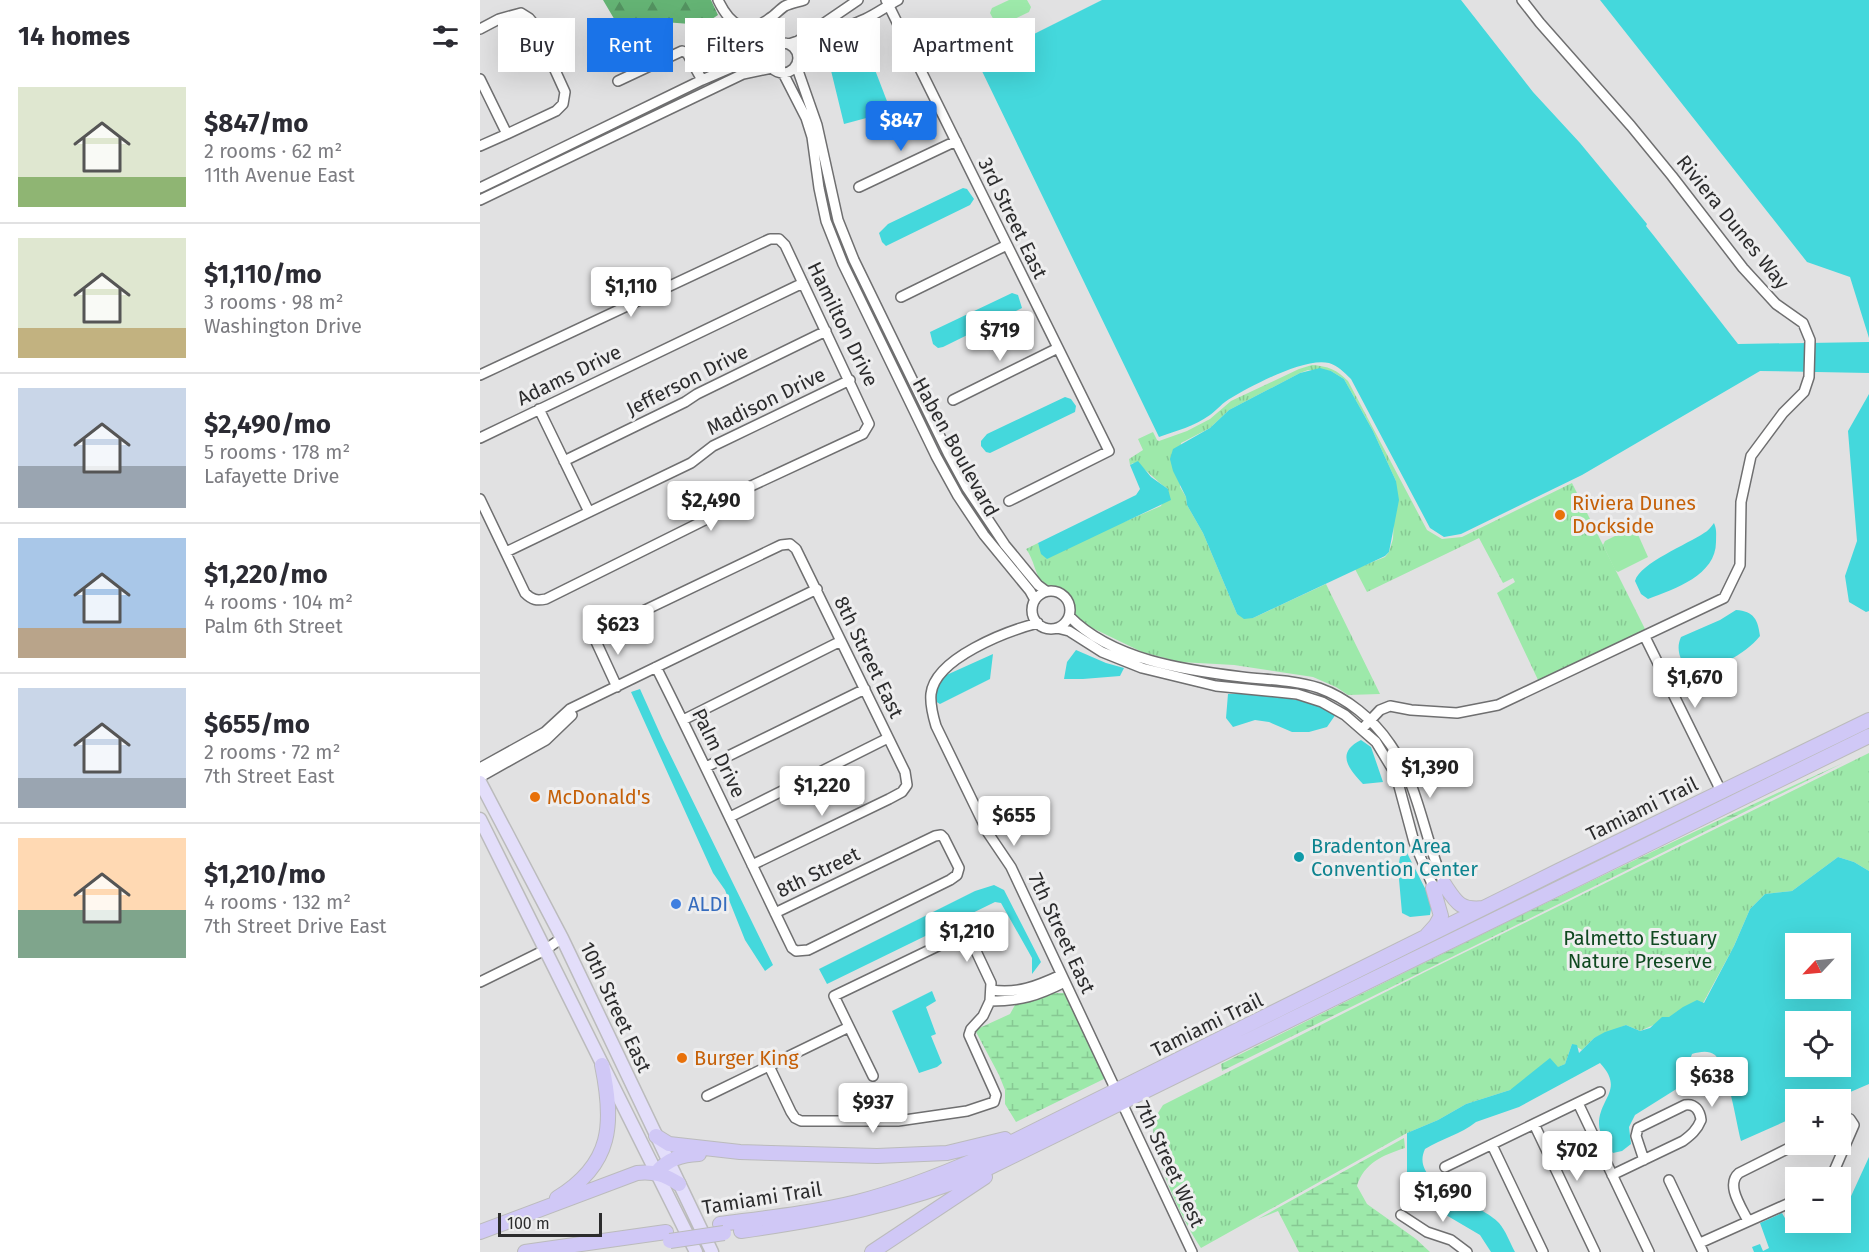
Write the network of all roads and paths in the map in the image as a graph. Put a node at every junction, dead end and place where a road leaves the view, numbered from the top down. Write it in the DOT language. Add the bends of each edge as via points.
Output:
graph roads {
  1 [pos="718,0"];
  2 [pos="804,0"];
  3 [pos="858,0"];
  4 [pos="898,0"];
  5 [pos="1522,0"];
  6 [pos="887,3"];
  7 [pos="867,18"];
  8 [pos="480,29"];
  9 [pos="785,44"];
  10 [pos="789,44"];
  11 [pos="797,60"];
  12 [pos="721,72"];
  13 [pos="753,72"];
  14 [pos="801,72"];
  15 [pos="783,73"];
  16 [pos="480,79"];
  17 [pos="702,80"];
  18 [pos="618,81"];
  19 [pos="621,120"];
  20 [pos="626,130"];
  21 [pos="507,134"];
  22 [pos="956,141"];
  23 [pos="480,146"];
  24 [pos="859,187"];
  25 [pos="480,188"];
  26 [pos="480,200"];
  27 [pos="1007,245"];
  28 [pos="803,283"];
  29 [pos="901,297"];
  30 [pos="826,331"];
  31 [pos="1058,348"];
  32 [pos="903,362"];
  33 [pos="892,367"];
  34 [pos="480,375"];
  35 [pos="850,380"];
  36 [pos="953,399"];
  37 [pos="539,409"];
  38 [pos="480,438"];
  39 [pos="564,461"];
  40 [pos="1009,501"];
  41 [pos="481,502"];
  42 [pos="589,512"];
  43 [pos="506,552"];
  44 [pos="817,589"];
  45 [pos="1046,591"];
  46 [pos="1035,600"];
  47 [pos="1032,612"];
  48 [pos="1069,616"];
  49 [pos="1038,623"];
  50 [pos="1057,628"];
  51 [pos="1014,629"];
  52 [pos="1645,637"];
  53 [pos="841,641"];
  54 [pos="656,667"];
  55 [pos="1222,675"];
  56 [pos="1216,686"];
  57 [pos="617,687"];
  58 [pos="865,689"];
  59 [pos="592,698"];
  60 [pos="683,720"];
  61 [pos="1869,720"];
  62 [pos="1371,721"];
  63 [pos="1362,729"];
  64 [pos="1869,736"];
  65 [pos="888,738"];
  66 [pos="706,767"];
  67 [pos="480,768"];
  68 [pos="480,777"];
  69 [pos="480,782"];
  70 [pos="1722,793"];
  71 [pos="480,795"];
  72 [pos="730,817"];
  73 [pos="480,819"];
  74 [pos="506,828"];
  75 [pos="753,865"];
  76 [pos="957,875"];
  77 [pos="1439,886"];
  78 [pos="1489,907"];
  79 [pos="775,913"];
  80 [pos="1460,929"];
  81 [pos="562,938"];
  82 [pos="1421,941"];
  83 [pos="545,950"];
  84 [pos="1063,979"];
  85 [pos="480,982"];
  86 [pos="991,990"];
  87 [pos="1010,996"];
  88 [pos="990,1001"];
  89 [pos="849,1027"];
  90 [pos="602,1065"];
  91 [pos="769,1066"];
  92 [pos="873,1076"];
  93 [pos="1600,1092"];
  94 [pos="707,1096"];
  95 [pos="1119,1097"];
  96 [pos="1578,1103"];
  97 [pos="1534,1124"];
  98 [pos="1039,1129"];
  99 [pos="656,1136"];
  100 [pos="1492,1145"];
  101 [pos="1785,1150"];
  102 [pos="740,1152"];
  103 [pos="1018,1155"];
  104 [pos="1644,1160"];
  105 [pos="668,1162"];
  106 [pos="1445,1167"];
  107 [pos="657,1172"];
  108 [pos="1612,1175"];
  109 [pos="1669,1180"];
  110 [pos="679,1184"];
  111 [pos="1785,1205"];
  112 [pos="527,1213"];
  113 [pos="1401,1215"];
  114 [pos="1748,1221"];
  115 [pos="722,1229"];
  116 [pos="480,1233"];
  117 [pos="668,1236"];
  118 [pos="1702,1248"];
  119 [pos="525,1252"];
  120 [pos="592,1252"];
  121 [pos="696,1252"];
  122 [pos="712,1252"];
  123 [pos="872,1252"];
  124 [pos="1192,1252"];
  125 [pos="1467,1252"];
  126 [pos="1543,1252"];
  127 [pos="1595,1252"];
  128 [pos="1649,1252"];
  1 -- 2 [label="street" via="729,19 754,28 785,6"];
  3 -- 10 [label="street"];
  4 -- 6 [label="street"];
  5 -- 52 [label="street, Riviera Dunes Way" via="1631,126 1743,268 1776,304 1803,323 1810,340 1809,377 1804,392 1751,456 1742,502 1740,565 1724,598"];
  6 -- 7 [label="street"];
  6 -- 22 [label="street, 3rd Street East"];
  8 -- 21 [label="street" via="521,13 529,18 565,92 563,104 556,111"];
  9 -- 10 [label="street"];
  10 -- 11 [label="street" via="796,51"];
  11 -- 15 [label="street" via="789,72"];
  12 -- 17 [label="street"];
  13 -- 20 [label="street"];
  14 -- 32 [label="street, Haben Boulevard" via="845,239"];
  15 -- 33 [label="street, Haben Boulevard" via="809,128 826,221 835,246"];
  16 -- 21 [label="street"];
  17 -- 18 [label="street" via="682,51"];
  17 -- 19 [label="street"];
  19 -- 20 [label="street"];
  19 -- 25 [label="street"];
  20 -- 26 [label="street"];
  21 -- 23 [label="street"];
  22 -- 24 [label="street"];
  22 -- 27 [label="street, 3rd Street East"];
  27 -- 29 [label="street"];
  27 -- 31 [label="street, 3rd Street East"];
  28 -- 30 [label="street, Hamilton Drive"];
  28 -- 34 [label="street, Hamilton Drive" via="785,244 770,239"];
  28 -- 37 [label="street, Adams Drive"];
  30 -- 35 [label="street, Hamilton Drive"];
  30 -- 39 [label="street, Jefferson Drive"];
  31 -- 36 [label="street"];
  31 -- 40 [label="street, 3rd Street East" via="1109,451"];
  32 -- 33 [label="street, Haben Boulevard"];
  32 -- 45 [label="street, Haben Boulevard" via="967,488 1005,545"];
  33 -- 46 [label="street, Haben Boulevard" via="962,502"];
  35 -- 42 [label="street, Madison Drive"];
  35 -- 43 [label="street, Hamilton Drive" via="869,428 741,492 717,514 546,599 535,600 525,593"];
  37 -- 38 [label="street, Adams Drive"];
  37 -- 39 [label="street"];
  39 -- 42 [label="street"];
  41 -- 43 [label="street"];
  42 -- 43 [label="street, Madison Drive"];
  44 -- 53 [label="street, 8th Street East"];
  44 -- 54 [label="street"];
  44 -- 57 [label="street, 8th Street East" via="793,546 781,545 593,635"];
  45 -- 46 [label="street"];
  45 -- 48 [label="street" via="1063,595 1069,604"];
  46 -- 47 [label="street"];
  47 -- 49 [label="street"];
  47 -- 51 [label="street, 7th Street East"];
  48 -- 50 [label="street"];
  48 -- 55 [label="street" via="1081,628 1131,653"];
  49 -- 50 [label="street"];
  49 -- 51 [label="street, 7th Street East"];
  50 -- 56 [label="street" via="1070,631 1125,663"];
  51 -- 84 [label="street, 7th Street East" via="942,670 931,694 932,711 988,833 1011,867"];
  52 -- 62 [label="street, Riviera Dunes Way" via="1498,705 1457,713 1390,706 1380,710"];
  52 -- 70 [label="street"];
  53 -- 58 [label="street, 8th Street East"];
  53 -- 60 [label="street"];
  54 -- 57 [label="street"];
  54 -- 60 [label="street, Palm Drive"];
  55 -- 56 [label="street"];
  55 -- 62 [label="street" via="1290,681 1319,688"];
  56 -- 63 [label="street" via="1306,696 1337,710"];
  57 -- 59 [label="street"];
  58 -- 65 [label="street, 8th Street East"];
  58 -- 66 [label="street"];
  59 -- 67 [label="street" via="570,709 533,739"];
  59 -- 68 [label="street" via="546,740"];
  60 -- 66 [label="street, Palm Drive"];
  61 -- 70 [label="highway, Tamiami Trail"];
  62 -- 63 [label="street"];
  62 -- 77 [label="street" via="1405,770 1436,864"];
  63 -- 77 [label="street" via="1376,742 1396,775 1414,842"];
  64 -- 80 [label="highway, Tamiami Trail"];
  65 -- 72 [label="street"];
  65 -- 75 [label="street, 8th Street East" via="905,772 907,785 902,792"];
  66 -- 72 [label="street, Palm Drive"];
  69 -- 74 [label="main road, 10th Street East"];
  70 -- 78 [label="highway, Tamiami Trail"];
  71 -- 74 [label="main road"];
  72 -- 75 [label="street, Palm Drive"];
  73 -- 83 [label="main road, 10th Street East"];
  74 -- 81 [label="main road, 10th Street East"];
  75 -- 79 [label="street, Palm Drive"];
  76 -- 79 [label="street, Palm Drive" via="803,952 792,948"];
  76 -- 79 [label="street, 8th Street" via="959,868 941,835"];
  77 -- 78 [label="highway" via="1465,908"];
  77 -- 80 [label="street"];
  77 -- 82 [label="highway" via="1441,916"];
  78 -- 80 [label="highway, Tamiami Trail"];
  80 -- 82 [label="highway, Tamiami Trail"];
  80 -- 95 [label="highway, Tamiami Trail"];
  81 -- 83 [label="street"];
  81 -- 99 [label="main road, 10th Street East"];
  82 -- 95 [label="highway, Tamiami Trail"];
  83 -- 85 [label="street"];
  83 -- 90 [label="main road, 10th Street East"];
  84 -- 87 [label="street" via="1036,991"];
  84 -- 95 [label="street, 7th Street East"];
  86 -- 87 [label="street"];
  86 -- 88 [label="street"];
  86 -- 89 [label="street" via="992,983 967,932 834,996"];
  87 -- 88 [label="street"];
  88 -- 91 [label="street" via="969,1035 996,1095 994,1102 967,1112 910,1119 801,1121 791,1112"];
  89 -- 91 [label="street"];
  89 -- 92 [label="street"];
  90 -- 107 [label="main road, 10th Street East"];
  90 -- 112 [label="highway" via="609,1117 601,1152 572,1189"];
  91 -- 94 [label="street"];
  93 -- 96 [label="street"];
  95 -- 98 [label="highway, Tamiami Trail"];
  95 -- 103 [label="highway, Tamiami Trail"];
  95 -- 124 [label="street, 7th Street West"];
  96 -- 97 [label="street"];
  96 -- 108 [label="street"];
  97 -- 100 [label="street"];
  97 -- 127 [label="street"];
  98 -- 102 [label="highway" via="946,1154"];
  98 -- 115 [label="highway, Tamiami Trail" via="961,1167 879,1196"];
  99 -- 102 [label="highway" via="669,1144"];
  99 -- 105 [label="main road, 10th Street East"];
  100 -- 106 [label="street"];
  100 -- 126 [label="street"];
  101 -- 114 [label="street" via="1734,1178 1733,1188"];
  102 -- 105 [label="highway" via="681,1155"];
  103 -- 115 [label="highway, Tamiami Trail" via="957,1182 881,1206 831,1218"];
  103 -- 123 [label="highway"];
  104 -- 104 [label="street" via="1695,1132 1701,1120 1697,1109 1685,1105 1638,1128 1636,1136"];
  104 -- 108 [label="street"];
  105 -- 107 [label="highway"];
  105 -- 110 [label="main road, 10th Street East"];
  107 -- 110 [label="highway"];
  107 -- 112 [label="highway" via="637,1173"];
  107 -- 121 [label="main road, 10th Street East"];
  108 -- 128 [label="street"];
  109 -- 118 [label="street"];
  110 -- 122 [label="main road, 10th Street East"];
  111 -- 114 [label="street"];
  112 -- 116 [label="highway"];
  113 -- 125 [label="street"];
  114 -- 118 [label="street"];
  115 -- 117 [label="highway, Tamiami Trail, bridge"];
  117 -- 119 [label="highway, Tamiami Trail"];
  117 -- 120 [label="highway, Tamiami Trail"];
}
